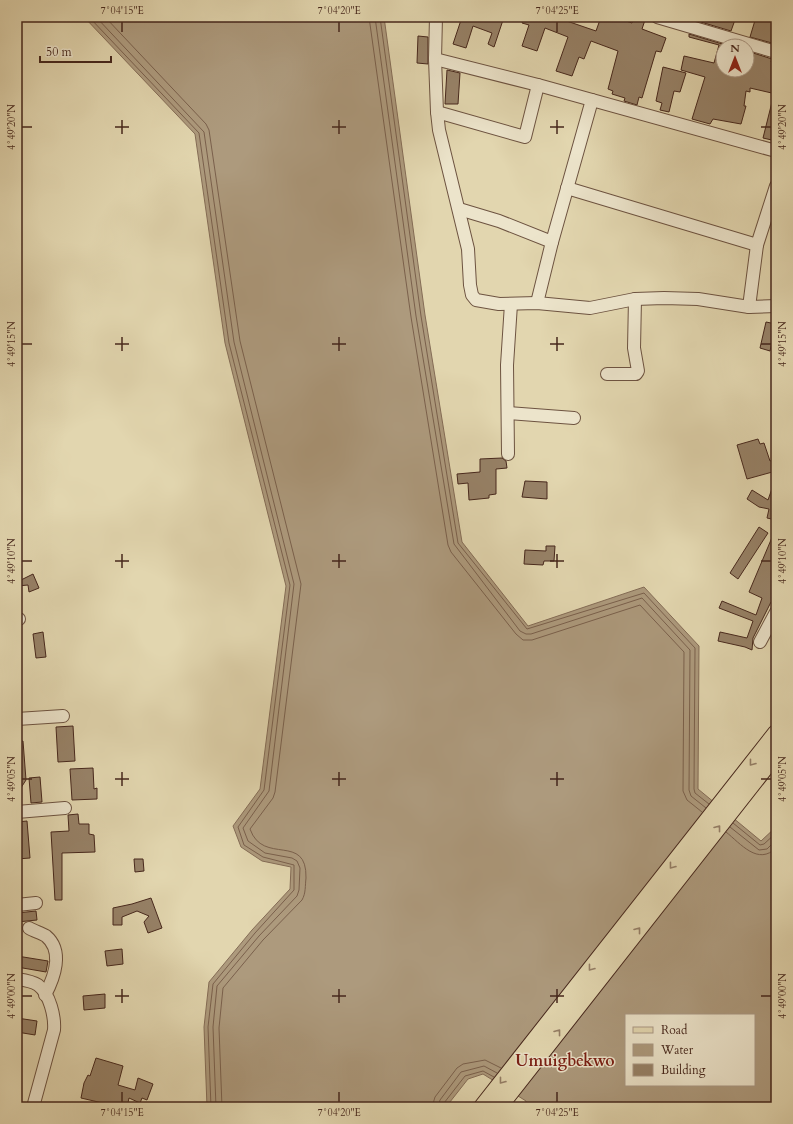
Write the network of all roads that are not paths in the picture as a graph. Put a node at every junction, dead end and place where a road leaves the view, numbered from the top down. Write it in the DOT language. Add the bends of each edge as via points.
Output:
graph roads {
  1 [pos="436,17"];
  2 [pos="658,17"];
  3 [pos="776,52"];
  4 [pos="435,59"];
  5 [pos="538,85"];
  6 [pos="592,100"];
  7 [pos="437,112"];
  8 [pos="776,151"];
  9 [pos="776,186"];
  10 [pos="567,188"];
  11 [pos="459,209"];
  12 [pos="552,242"];
  13 [pos="757,245"];
  14 [pos="635,300"];
  15 [pos="537,303"];
  16 [pos="511,304"];
  17 [pos="776,306"];
  18 [pos="749,308"];
  19 [pos="607,374"];
  20 [pos="508,413"];
  21 [pos="574,418"];
  22 [pos="508,454"];
  23 [pos="776,612"];
  24 [pos="760,642"];
  25 [pos="63,716"];
  26 [pos="17,719"];
  27 [pos="776,733"];
  28 [pos="776,754"];
  29 [pos="65,808"];
  30 [pos="17,812"];
  31 [pos="36,903"];
  32 [pos="17,905"];
  33 [pos="29,928"];
  34 [pos="17,979"];
  35 [pos="45,995"];
  36 [pos="33,1107"];
  37 [pos="482,1107"];
  38 [pos="499,1107"];
  1 -- 4 [label="street"];
  2 -- 3 [label="street"];
  4 -- 5 [label="street"];
  4 -- 7 [label="street"];
  5 -- 6 [label="street"];
  5 -- 7 [label="street" via="525,137"];
  6 -- 8 [label="street"];
  6 -- 10 [label="street"];
  7 -- 11 [label="street" via="439,130"];
  9 -- 13 [label="street"];
  10 -- 12 [label="street"];
  10 -- 13 [label="street"];
  11 -- 12 [label="street" via="499,221"];
  11 -- 16 [label="street" via="468,248 472,295 483,303"];
  12 -- 15 [label="street"];
  13 -- 18 [label="street"];
  14 -- 15 [label="street" via="590,308"];
  14 -- 18 [label="street" via="698,299"];
  14 -- 19 [label="street" via="634,348 638,371 636,374"];
  15 -- 16 [label="street"];
  16 -- 20 [label="street"];
  17 -- 18 [label="street"];
  20 -- 21 [label="street"];
  20 -- 22 [label="street"];
  23 -- 24 [label="street"];
  25 -- 26 [label="street"];
  27 -- 37 [label="main road, one-way"];
  38 -- 28 [label="main road, one-way"];
  29 -- 30 [label="street"];
  31 -- 32 [label="street"];
  33 -- 35 [label="street" via="45,936 55,951 55,974"];
  34 -- 35 [label="street" via="40,986"];
  35 -- 36 [label="street" via="53,1014 54,1030"];
}
